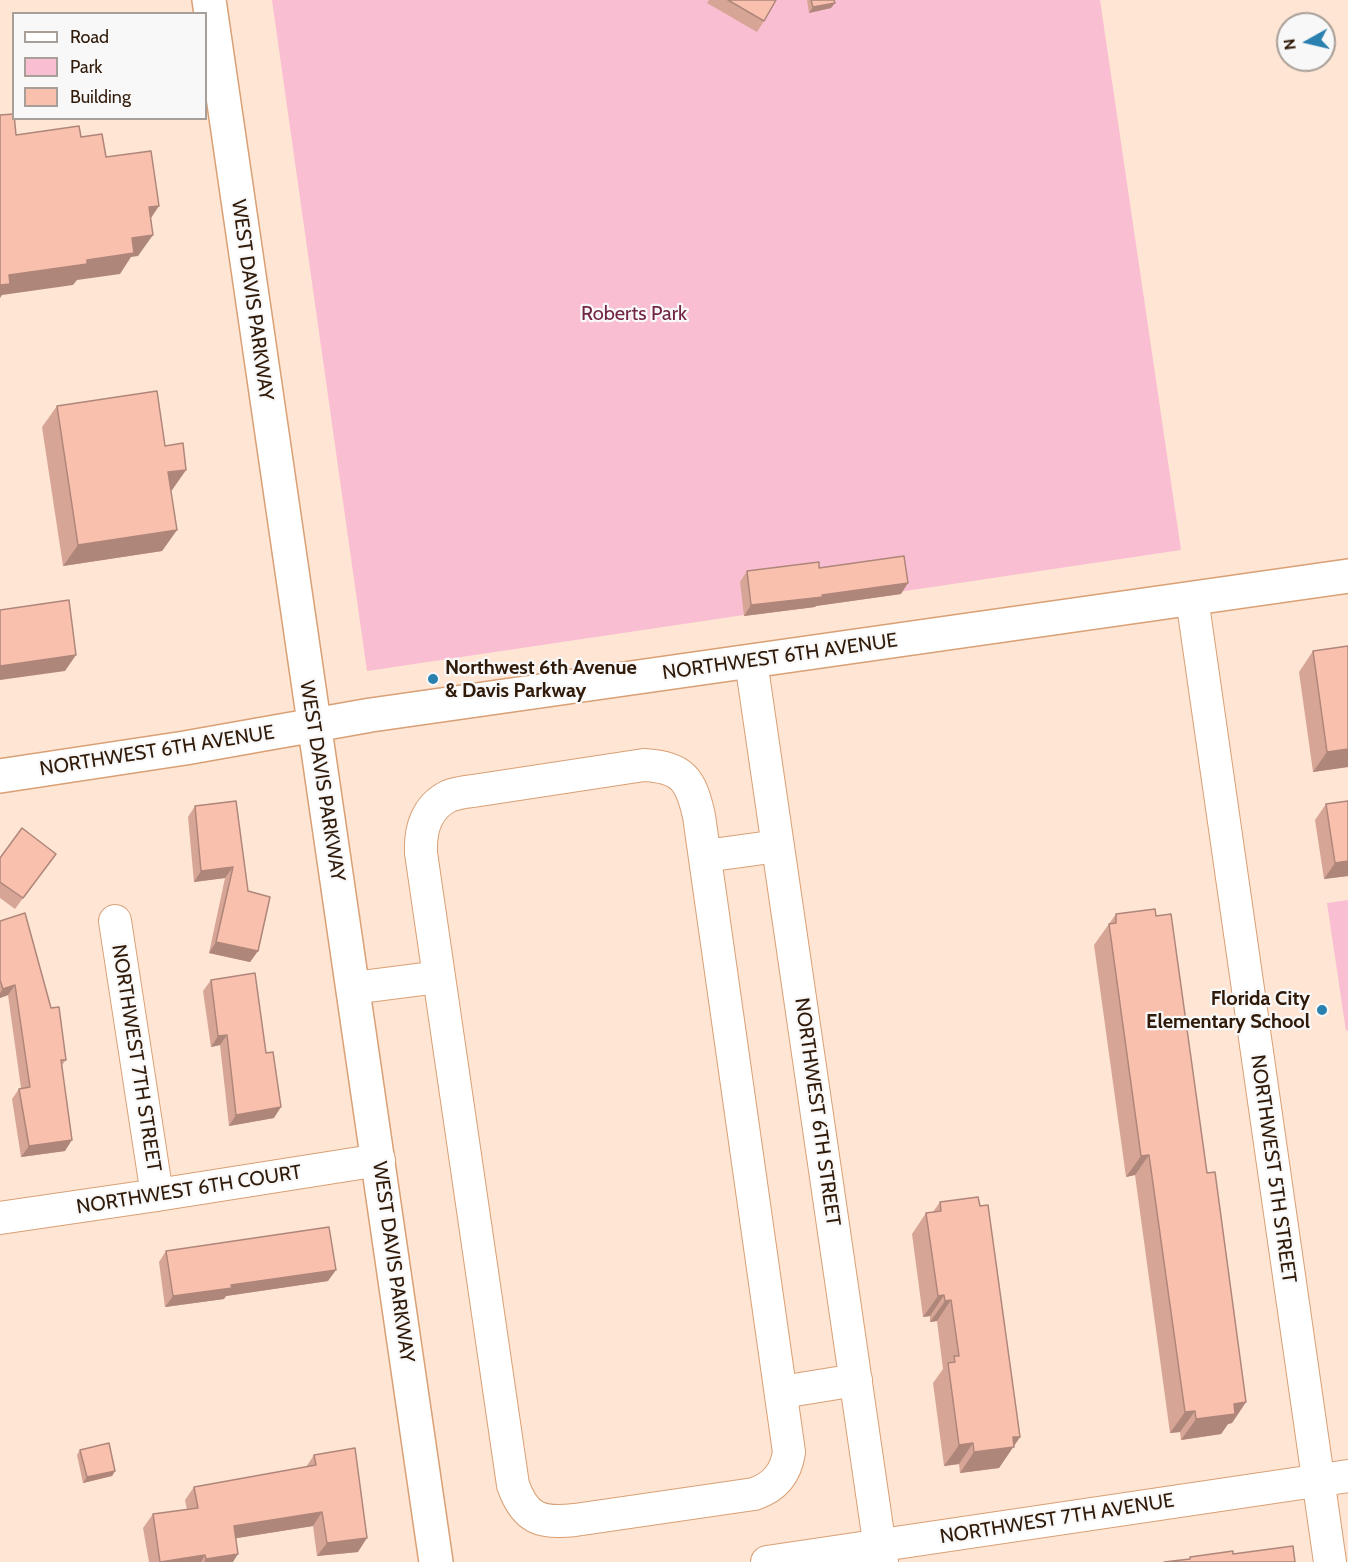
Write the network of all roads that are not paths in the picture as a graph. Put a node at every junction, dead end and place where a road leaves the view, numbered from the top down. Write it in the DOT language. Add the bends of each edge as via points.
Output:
graph roads {
  1 [pos="209,0"];
  2 [pos="1348,576"];
  3 [pos="1192,598"];
  4 [pos="751,661"];
  5 [pos="314,725"];
  6 [pos="0,776"];
  7 [pos="778,846"];
  8 [pos="705,856"];
  9 [pos="115,921"];
  10 [pos="439,977"];
  11 [pos="353,988"];
  12 [pos="379,1160"];
  13 [pos="157,1196"];
  14 [pos="0,1218"];
  15 [pos="856,1380"];
  16 [pos="782,1392"];
  17 [pos="1348,1476"];
  18 [pos="1318,1481"];
  19 [pos="881,1554"];
  20 [pos="436,1562"];
  21 [pos="767,1562"];
  22 [pos="1330,1562"];
  1 -- 5 [label="street, WEST DAVIS PARKWAY"];
  2 -- 3 [label="street, NORTHWEST 6TH AVENUE"];
  3 -- 4 [label="street, NORTHWEST 6TH AVENUE"];
  3 -- 18 [label="street, NORTHWEST 5TH STREET"];
  4 -- 5 [label="street, NORTHWEST 6TH AVENUE"];
  4 -- 7 [label="street, NORTHWEST 6TH STREET"];
  5 -- 6 [label="street, NORTHWEST 6TH AVENUE"];
  5 -- 11 [label="street, WEST DAVIS PARKWAY"];
  7 -- 8 [label="street"];
  7 -- 15 [label="street, NORTHWEST 6TH STREET"];
  8 -- 10 [label="street" via="695,798 683,777 670,768 632,766 449,796 429,812 421,839"];
  8 -- 16 [label="street"];
  9 -- 13 [label="street, NORTHWEST 7TH STREET"];
  10 -- 11 [label="street"];
  10 -- 16 [label="street" via="513,1485 524,1508 544,1520 564,1521 744,1497 766,1490 783,1473 789,1452"];
  11 -- 12 [label="street, WEST DAVIS PARKWAY"];
  12 -- 13 [label="street, NORTHWEST 6TH COURT"];
  12 -- 20 [label="street, WEST DAVIS PARKWAY"];
  13 -- 14 [label="street, NORTHWEST 6TH COURT"];
  15 -- 16 [label="street"];
  15 -- 19 [label="street, NORTHWEST 6TH STREET"];
  17 -- 18 [label="street, NORTHWEST 7TH AVENUE"];
  18 -- 19 [label="street, NORTHWEST 7TH AVENUE" via="1114,1510"];
  18 -- 22 [label="street, NORTHWEST 5TH STREET"];
  19 -- 21 [label="street, NORTHWEST 7TH AVENUE"];
}
